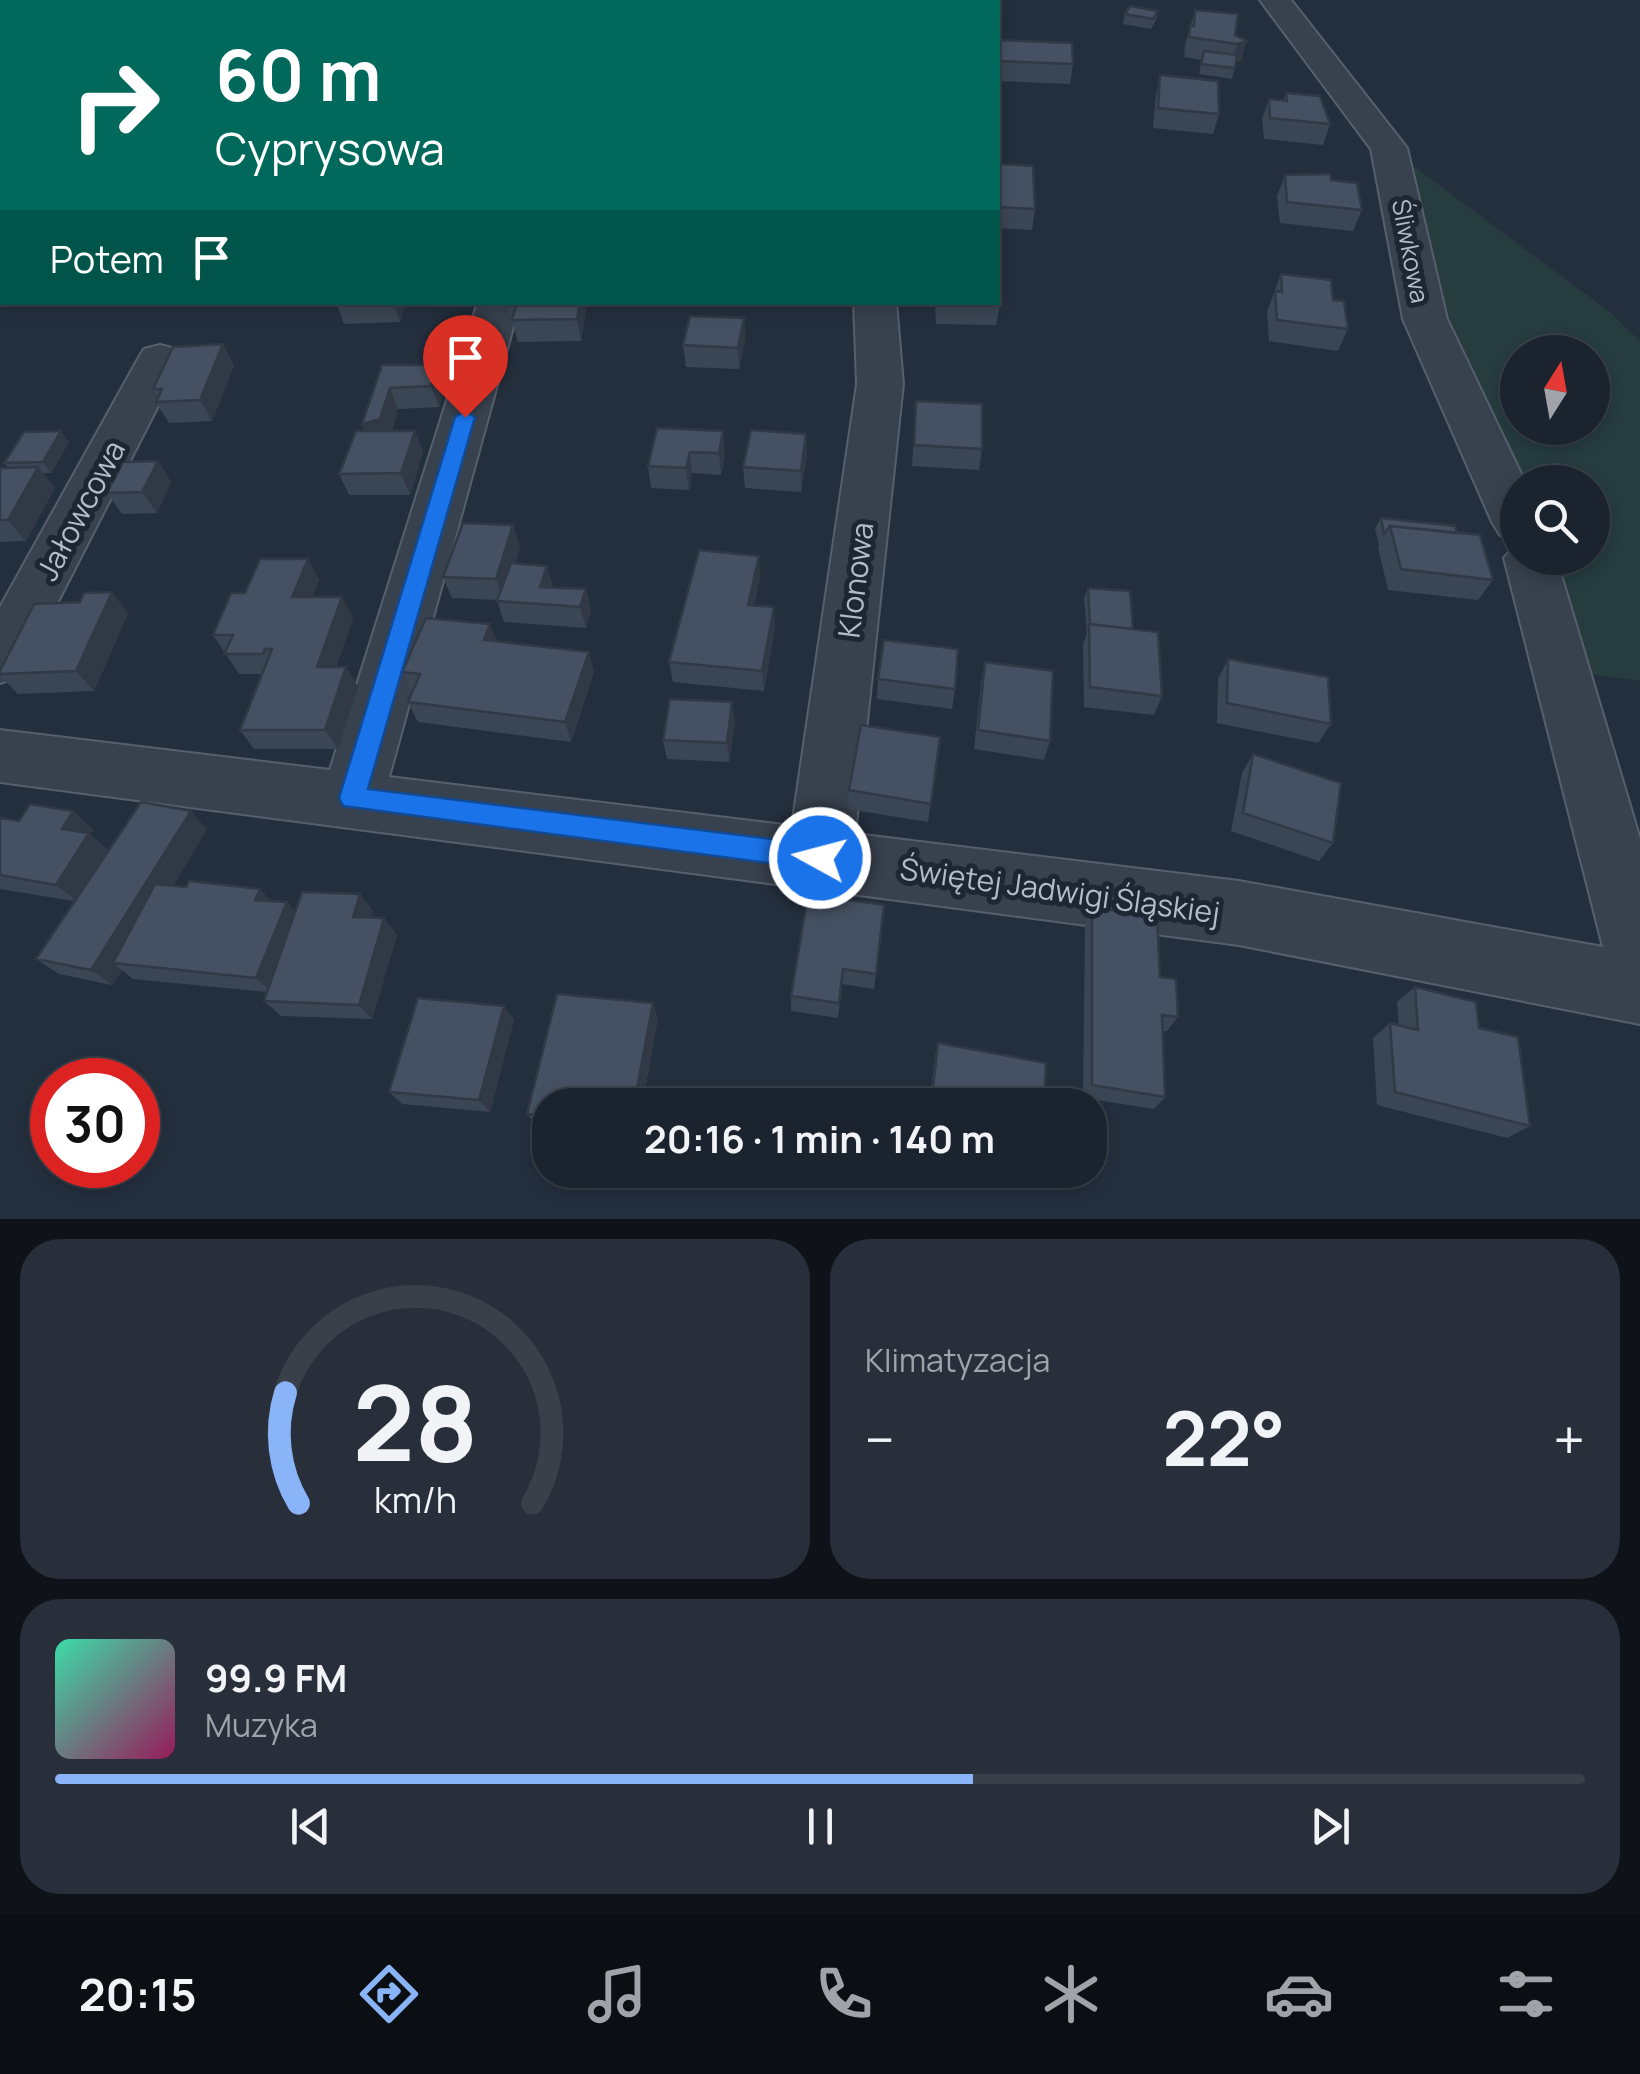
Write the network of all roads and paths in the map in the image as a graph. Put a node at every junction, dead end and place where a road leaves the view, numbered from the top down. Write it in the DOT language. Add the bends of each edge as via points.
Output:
graph roads {
  1 [pos="1275,0"];
  2 [pos="498,305"];
  3 [pos="875,305"];
  4 [pos="160,360"];
  5 [pos="1500,483"];
  6 [pos="1535,575"];
  7 [pos="0,660"];
  8 [pos="0,756"];
  9 [pos="352,798"];
  10 [pos="820,858"];
  11 [pos="1640,955"];
  12 [pos="1640,988"];
  1 -- 5 [label="street, Śliwkowa" via="1388,148 1425,319"];
  2 -- 9 [label="street"];
  3 -- 10 [label="street, Klonowa" via="880,384"];
  4 -- 7 [label="street, Jałowcowa"];
  6 -- 11 [label="street"];
  8 -- 9 [label="street, Świętej Jadwigi Śląskiej"];
  9 -- 10 [label="street, Świętej Jadwigi Śląskiej"];
  10 -- 12 [label="street, Świętej Jadwigi Śląskiej" via="1239,914"];
}
